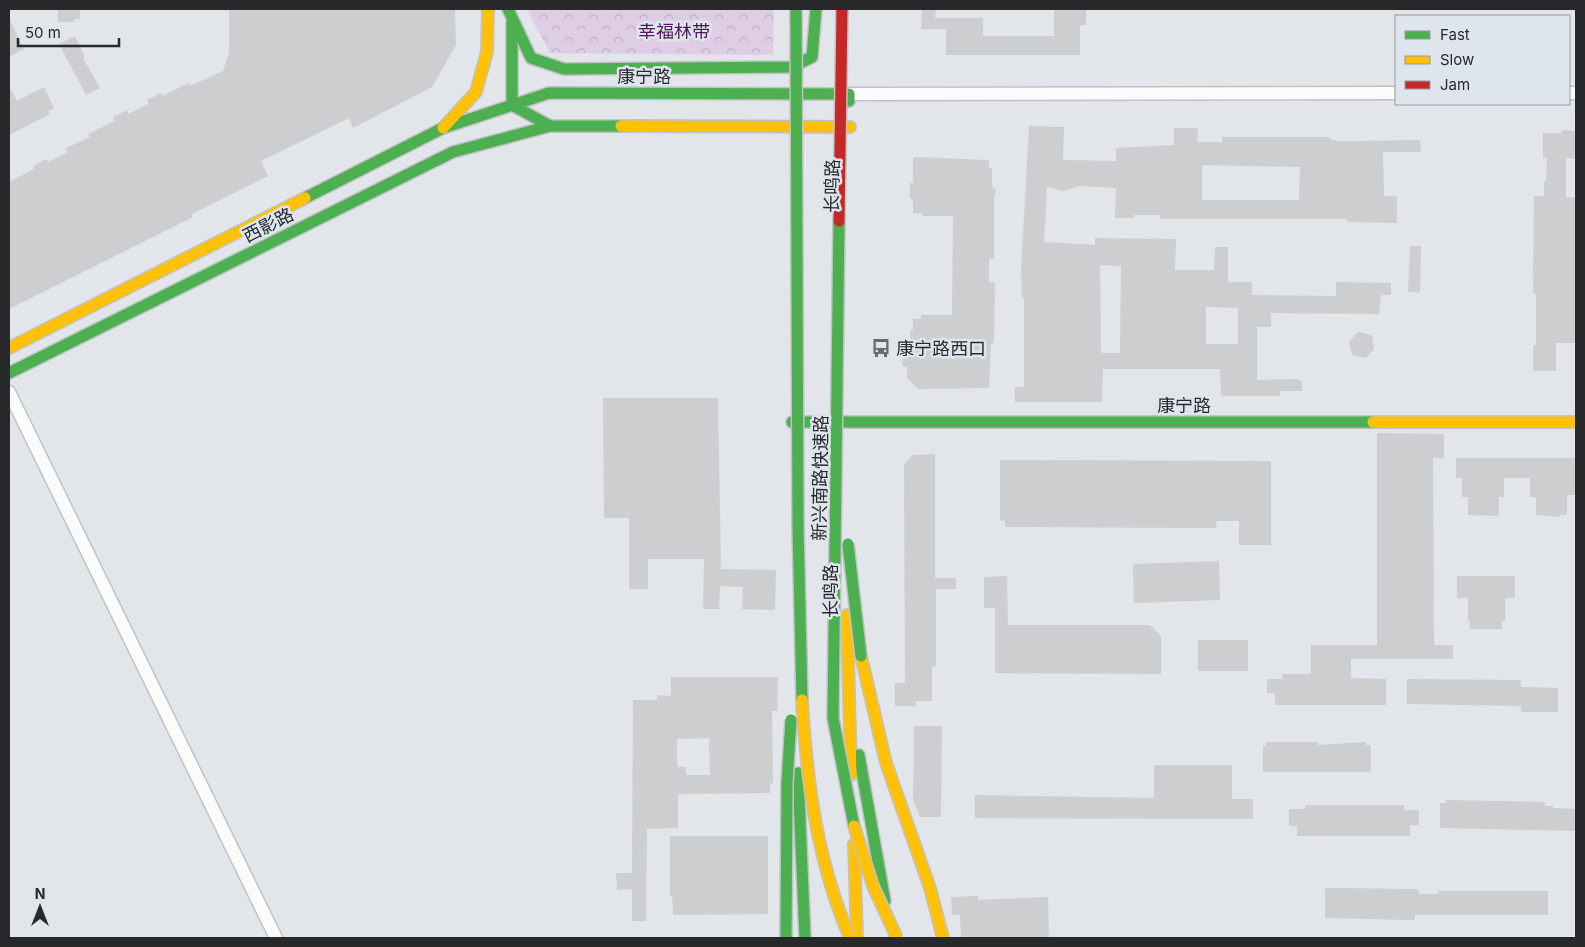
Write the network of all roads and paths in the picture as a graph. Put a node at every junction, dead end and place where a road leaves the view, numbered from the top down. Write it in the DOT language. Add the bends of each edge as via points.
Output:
graph roads {
  1 [pos="488,9"];
  2 [pos="796,9"];
  3 [pos="816,9"];
  4 [pos="842,9"];
  5 [pos="852,9"];
  6 [pos="511,11"];
  7 [pos="816,21"];
  8 [pos="1395,93"];
  9 [pos="849,94"];
  10 [pos="789,95"];
  11 [pos="512,105"];
  12 [pos="550,126"];
  13 [pos="850,127"];
  14 [pos="443,128"];
  15 [pos="790,128"];
  16 [pos="9,348"];
  17 [pos="9,373"];
  18 [pos="9,392"];
  19 [pos="792,422"];
  20 [pos="1576,422"];
  21 [pos="847,423"];
  22 [pos="838,463"];
  23 [pos="798,618"];
  24 [pos="848,694"];
  25 [pos="276,938"];
  26 [pos="786,938"];
  27 [pos="805,938"];
  28 [pos="850,938"];
  29 [pos="857,938"];
  30 [pos="886,938"];
  31 [pos="897,938"];
  32 [pos="943,938"];
  1 -- 14 [label="main road" via="488,52 476,92"];
  2 -- 23 [label="main road, 新兴南路快速路, bridge"];
  3 -- 7 [label="main road"];
  4 -- 22 [label="main road, 新兴南路快速路, bridge"];
  5 -- 9 [label="main road, 长鸣路"];
  6 -- 7 [label="main road" via="531,58 564,69 792,67 812,57"];
  6 -- 11 [label="main road"];
  7 -- 9 [label="main road"];
  8 -- 9 [label="street"];
  9 -- 10 [label="main road, 康宁路"];
  9 -- 13 [label="main road, 长鸣路"];
  10 -- 11 [label="main road, 康宁路" via="549,93"];
  10 -- 15 [label="main road, 长鸣路"];
  11 -- 12 [label="main road"];
  11 -- 14 [label="main road, 康宁路"];
  12 -- 15 [label="main road"];
  12 -- 17 [label="main road, 西影路" via="453,152"];
  13 -- 15 [label="main road"];
  13 -- 21 [label="main road, 长鸣路"];
  14 -- 16 [label="main road, 西影路"];
  15 -- 19 [label="main road, 长鸣路"];
  18 -- 25 [label="street"];
  19 -- 21 [label="main road, 康宁路"];
  19 -- 27 [label="main road, 长鸣路" via="794,686"];
  20 -- 21 [label="main road, 康宁路"];
  21 -- 24 [label="main road, 长鸣路"];
  22 -- 31 [label="main road, 新兴南路快速路, bridge" via="834,718 844,787 864,860 881,911"];
  22 -- 32 [label="main road, bridge" via="861,656 886,763 930,888"];
  23 -- 26 [label="main road, bridge" via="787,783"];
  23 -- 28 [label="main road, 新兴南路快速路, bridge" via="810,804 820,861"];
  24 -- 29 [label="main road, 长鸣路"];
  24 -- 30 [label="main road" via="881,872"];
}
